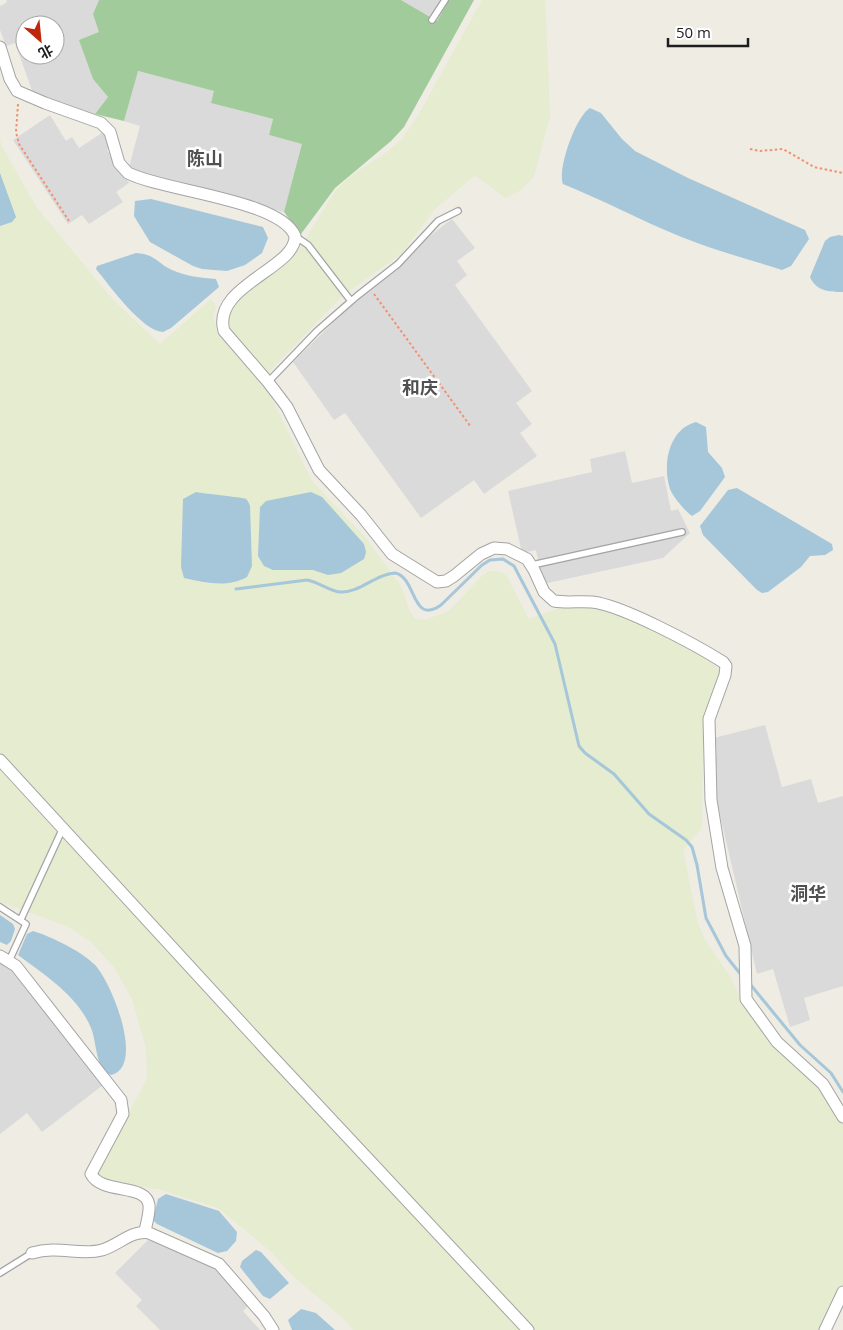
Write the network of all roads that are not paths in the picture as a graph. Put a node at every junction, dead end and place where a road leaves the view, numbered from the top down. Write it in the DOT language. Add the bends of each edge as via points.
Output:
graph roads {
  1 [pos="445,0"];
  2 [pos="432,20"];
  3 [pos="0,47"];
  4 [pos="458,211"];
  5 [pos="295,236"];
  6 [pos="351,301"];
  7 [pos="268,382"];
  8 [pos="682,532"];
  9 [pos="532,565"];
  10 [pos="0,760"];
  11 [pos="63,828"];
  12 [pos="0,907"];
  13 [pos="21,919"];
  14 [pos="4,958"];
  15 [pos="843,1116"];
  16 [pos="145,1232"];
  17 [pos="32,1253"];
  18 [pos="0,1273"];
  19 [pos="843,1292"];
  20 [pos="273,1330"];
  21 [pos="528,1330"];
  22 [pos="825,1330"];
  1 -- 2 [label="lane"];
  3 -- 5 [label="street" via="16,91 101,122 110,132 119,163 128,173 266,212 288,224"];
  4 -- 6 [label="lane" via="438,221 398,264"];
  5 -- 6 [label="lane" via="308,245"];
  5 -- 7 [label="street" via="292,249 243,289 223,314 221,322 224,332"];
  6 -- 7 [label="lane"];
  7 -- 9 [label="street" via="287,407 319,470 395,557 437,582 446,581 477,556 494,548 516,551"];
  8 -- 9 [label="lane"];
  9 -- 15 [label="street" via="544,592 554,601 593,602 614,608 664,630 716,657 726,666 709,720 711,800 722,868 745,946 746,999 778,1042 823,1084"];
  10 -- 11 [label="street"];
  11 -- 13 [label="lane"];
  11 -- 21 [label="street"];
  12 -- 13 [label="lane"];
  13 -- 14 [label="lane" via="26,924"];
  14 -- 16 [label="street" via="16,966 121,1100 123,1114 91,1174 102,1184 140,1193 146,1198 150,1207"];
  16 -- 17 [label="street" via="100,1251 50,1249"];
  16 -- 20 [label="street" via="220,1264"];
  17 -- 18 [label="lane"];
  19 -- 22 [label="street"];
}
